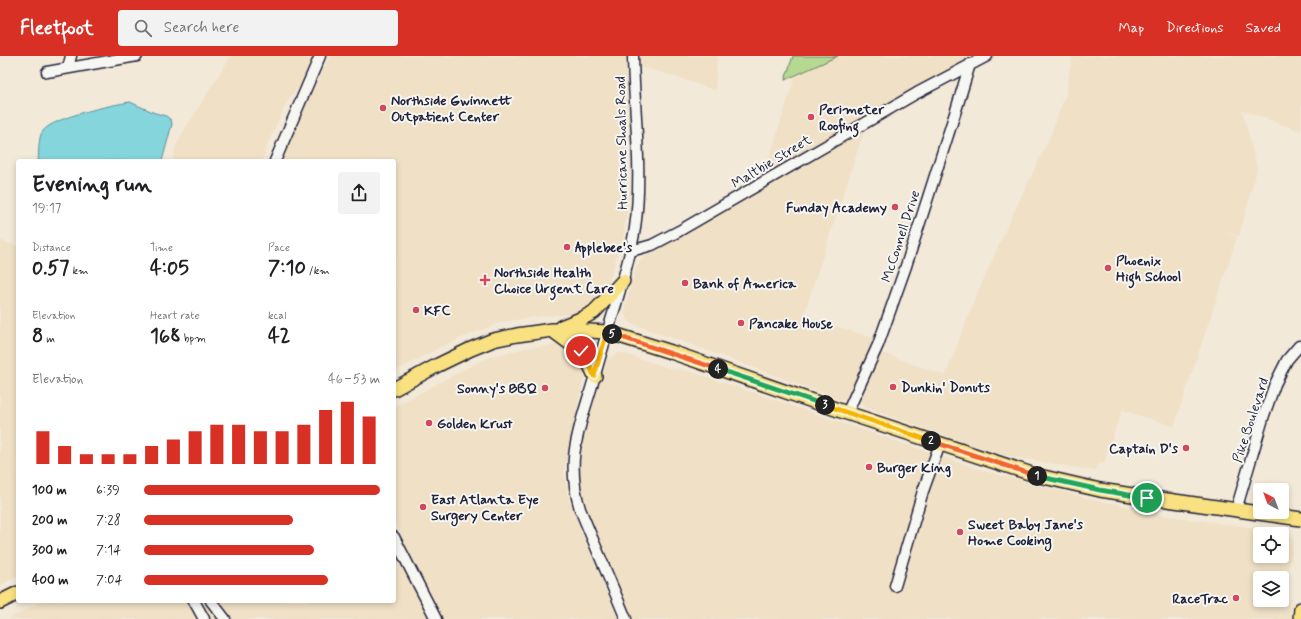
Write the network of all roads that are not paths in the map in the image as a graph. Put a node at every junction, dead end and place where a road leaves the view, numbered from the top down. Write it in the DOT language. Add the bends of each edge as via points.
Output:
graph roads {
  1 [pos="71,56"];
  2 [pos="137,56"];
  3 [pos="320,56"];
  4 [pos="633,56"];
  5 [pos="987,56"];
  6 [pos="970,64"];
  7 [pos="68,68"];
  8 [pos="47,72"];
  9 [pos="276,159"];
  10 [pos="631,251"];
  11 [pos="623,281"];
  12 [pos="552,330"];
  13 [pos="607,332"];
  14 [pos="1301,346"];
  15 [pos="594,376"];
  16 [pos="396,388"];
  17 [pos="847,414"];
  18 [pos="940,444"];
  19 [pos="1236,510"];
  20 [pos="1301,519"];
  21 [pos="396,541"];
  22 [pos="895,586"];
  23 [pos="16,594"];
  24 [pos="0,602"];
  25 [pos="195,603"];
  26 [pos="213,603"];
  27 [pos="1301,609"];
  28 [pos="204,619"];
  29 [pos="225,619"];
  30 [pos="436,619"];
  31 [pos="626,619"];
  32 [pos="1300,619"];
  1 -- 7 [label="street"];
  2 -- 7 [label="street"];
  3 -- 9 [label="street"];
  4 -- 10 [label="street, Hurricane Shoals Road" via="638,180"];
  5 -- 6 [label="street, Maltbie Street"];
  6 -- 10 [label="street, Maltbie Street" via="679,231 652,245"];
  6 -- 17 [label="street, McConnell Drive" via="906,266 878,344"];
  7 -- 8 [label="street"];
  10 -- 11 [label="street, Hurricane Shoals Road"];
  11 -- 12 [label="main road" via="594,312"];
  11 -- 13 [label="street, Hurricane Shoals Road"];
  12 -- 13 [label="main road"];
  12 -- 15 [label="main road" via="579,350 588,361"];
  12 -- 16 [label="main road" via="517,334 482,344"];
  13 -- 15 [label="street, Hurricane Shoals Road"];
  13 -- 17 [label="main road"];
  14 -- 19 [label="street, Pike Boulevard" via="1298,346 1287,360 1275,384"];
  15 -- 31 [label="street, Hurricane Shoals Road" via="575,441 574,483 585,522"];
  17 -- 18 [label="main road"];
  18 -- 19 [label="main road" via="1035,476 1061,482"];
  18 -- 22 [label="street" via="923,491"];
  19 -- 20 [label="main road"];
  21 -- 30 [label="street"];
  23 -- 24 [label="main road"];
  25 -- 28 [label="street"];
  26 -- 29 [label="street"];
  27 -- 32 [label="main road"];
}
